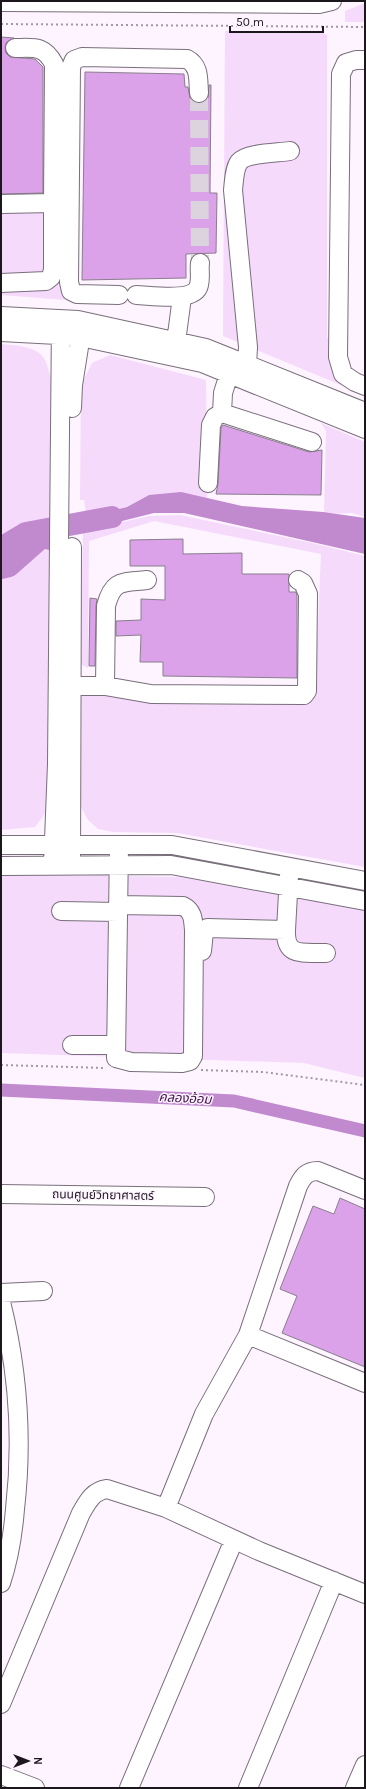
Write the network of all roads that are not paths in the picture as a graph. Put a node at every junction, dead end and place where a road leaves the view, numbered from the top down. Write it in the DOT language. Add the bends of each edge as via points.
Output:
graph roads {
  1 [pos="332,1"];
  2 [pos="1,2"];
  3 [pos="15,48"];
  4 [pos="365,60"];
  5 [pos="199,93"];
  6 [pos="290,151"];
  7 [pos="53,203"];
  8 [pos="1,204"];
  9 [pos="200,263"];
  10 [pos="1,282"];
  11 [pos="182,297"];
  12 [pos="1,316"];
  13 [pos="61,327"];
  14 [pos="82,329"];
  15 [pos="1,332"];
  16 [pos="176,342"];
  17 [pos="247,364"];
  18 [pos="228,374"];
  19 [pos="365,386"];
  20 [pos="365,412"];
  21 [pos="222,413"];
  22 [pos="365,429"];
  23 [pos="312,442"];
  24 [pos="208,483"];
  25 [pos="65,512"];
  26 [pos="147,580"];
  27 [pos="298,580"];
  28 [pos="64,686"];
  29 [pos="105,686"];
  30 [pos="62,844"];
  31 [pos="1,845"];
  32 [pos="119,845"];
  33 [pos="62,865"];
  34 [pos="119,865"];
  35 [pos="1,866"];
  36 [pos="290,866"];
  37 [pos="365,880"];
  38 [pos="288,886"];
  39 [pos="365,901"];
  40 [pos="118,908"];
  41 [pos="61,911"];
  42 [pos="286,930"];
  43 [pos="326,953"];
  44 [pos="72,1045"];
  45 [pos="115,1045"];
  46 [pos="202,1066"];
  47 [pos="365,1190"];
  48 [pos="1,1194"];
  49 [pos="205,1197"];
  50 [pos="43,1291"];
  51 [pos="1,1293"];
  52 [pos="1,1302"];
  53 [pos="248,1335"];
  54 [pos="4,1336"];
  55 [pos="365,1383"];
  56 [pos="166,1508"];
  57 [pos="234,1540"];
  58 [pos="334,1581"];
  59 [pos="1,1583"];
  60 [pos="365,1594"];
  61 [pos="1,1704"];
  62 [pos="365,1765"];
  63 [pos="1,1775"];
  64 [pos="35,1788"];
  65 [pos="129,1788"];
  66 [pos="248,1788"];
  67 [pos="355,1788"];
  1 -- 2 [label="street" via="319,4"];
  3 -- 7 [label="street" via="41,48 50,55 54,64"];
  4 -- 19 [label="street" via="346,63 342,74 338,357 343,374"];
  5 -- 11 [label="street" via="198,71 194,63 187,59 82,57 74,60 71,67 68,282 71,291 77,294"];
  6 -- 17 [label="street" via="247,156 239,162 236,172 233,190 248,347"];
  7 -- 8 [label="street"];
  7 -- 10 [label="street" via="51,277 46,281"];
  9 -- 11 [label="street" via="199,286 194,293"];
  11 -- 16 [label="street"];
  12 -- 13 [label="street"];
  13 -- 14 [label="street"];
  13 -- 15 [label="street"];
  13 -- 25 [label="street"];
  14 -- 16 [label="street"];
  14 -- 18 [label="street" via="202,363"];
  14 -- 25 [label="street" via="73,385"];
  16 -- 17 [label="street" via="206,348"];
  17 -- 20 [label="street"];
  18 -- 21 [label="street" via="223,393"];
  18 -- 22 [label="street"];
  21 -- 23 [label="street"];
  21 -- 24 [label="street" via="214,417 211,425"];
  25 -- 28 [label="street"];
  26 -- 29 [label="street" via="121,583 114,586 109,594 106,606"];
  27 -- 29 [label="street" via="308,594 307,691 304,695 151,694"];
  28 -- 29 [label="street"];
  28 -- 30 [label="street"];
  30 -- 31 [label="street"];
  30 -- 32 [label="street"];
  30 -- 33 [label="street"];
  32 -- 34 [label="street"];
  32 -- 36 [label="street" via="172,845"];
  33 -- 34 [label="street"];
  33 -- 35 [label="street"];
  34 -- 38 [label="street" via="171,866"];
  34 -- 40 [label="street"];
  36 -- 37 [label="street"];
  36 -- 38 [label="street"];
  38 -- 39 [label="street"];
  38 -- 42 [label="street"];
  40 -- 41 [label="street"];
  40 -- 45 [label="street"];
  40 -- 45 [label="street" via="182,906 188,908 192,914 194,1056 190,1061 182,1063 131,1062 116,1058"];
  42 -- 43 [label="street" via="286,941 293,951"];
  42 -- 46 [label="street" via="210,927 204,931"];
  44 -- 45 [label="street"];
  47 -- 53 [label="street" via="318,1171 311,1171 303,1177"];
  48 -- 49 [label="street, ถนนศูนย์วิทยาศาสตร์"];
  50 -- 51 [label="street"];
  52 -- 54 [label="street"];
  53 -- 55 [label="street"];
  53 -- 56 [label="street" via="204,1414"];
  54 -- 59 [label="street" via="15,1377 20,1424 19,1475 13,1529"];
  56 -- 57 [label="street"];
  56 -- 61 [label="street" via="107,1489 99,1490 91,1497 81,1513"];
  57 -- 58 [label="street"];
  57 -- 65 [label="street"];
  58 -- 60 [label="street"];
  58 -- 66 [label="street"];
  62 -- 67 [label="street"];
  63 -- 64 [label="street"];
}
